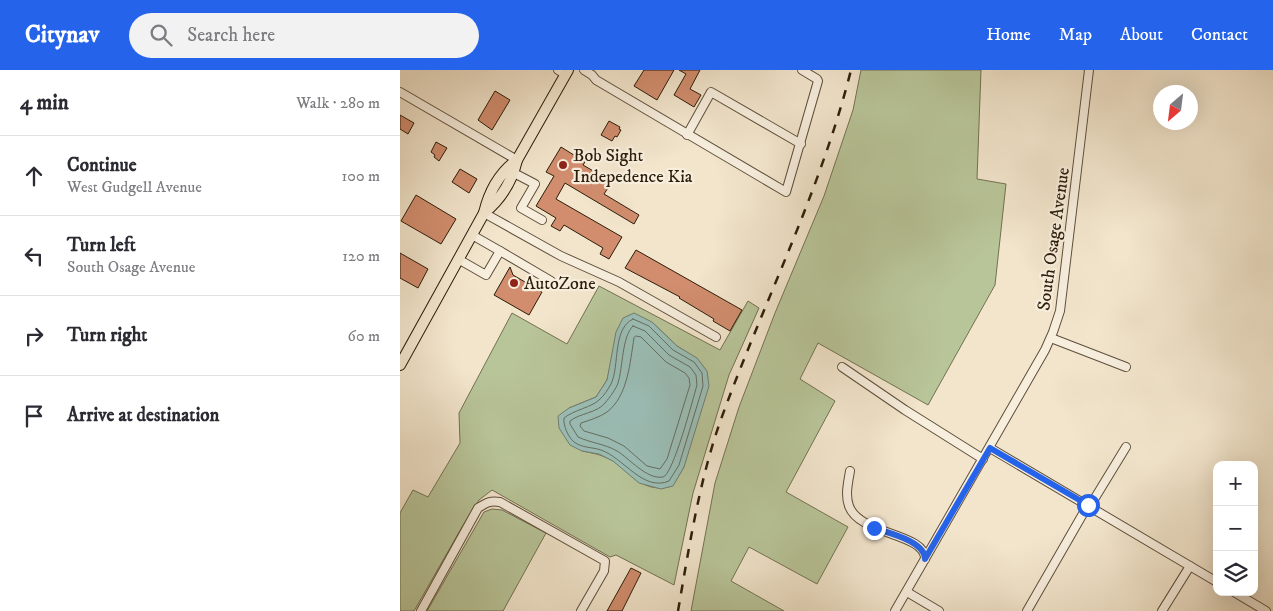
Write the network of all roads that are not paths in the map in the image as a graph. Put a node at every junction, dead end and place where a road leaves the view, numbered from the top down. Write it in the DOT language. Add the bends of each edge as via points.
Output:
graph roads {
  1 [pos="584,70"];
  2 [pos="802,70"];
  3 [pos="1089,70"];
  4 [pos="564,71"];
  5 [pos="400,92"];
  6 [pos="687,134"];
  7 [pos="800,144"];
  8 [pos="516,160"];
  9 [pos="514,173"];
  10 [pos="484,213"];
  11 [pos="542,220"];
  12 [pos="472,235"];
  13 [pos="500,251"];
  14 [pos="458,259"];
  15 [pos="551,281"];
  16 [pos="716,337"];
  17 [pos="1051,338"];
  18 [pos="401,361"];
  19 [pos="842,366"];
  20 [pos="1126,367"];
  21 [pos="990,448"];
  22 [pos="1126,448"];
  23 [pos="983,459"];
  24 [pos="850,471"];
  25 [pos="1089,506"];
  26 [pos="925,559"];
  27 [pos="1190,566"];
  28 [pos="1213,580"];
  29 [pos="907,592"];
  30 [pos="1241,596"];
  31 [pos="421,611"];
  32 [pos="581,611"];
  33 [pos="895,611"];
  34 [pos="939,611"];
  35 [pos="1028,611"];
  36 [pos="1162,611"];
  37 [pos="1266,611"];
  1 -- 6 [label="street"];
  2 -- 7 [label="street" via="818,81"];
  3 -- 17 [label="street, South Osage Avenue" via="1060,311"];
  4 -- 8 [label="main road"];
  5 -- 8 [label="street"];
  6 -- 7 [label="street" via="711,92"];
  6 -- 7 [label="street" via="786,192"];
  8 -- 9 [label="main road"];
  8 -- 10 [label="main road" via="505,168 490,194"];
  9 -- 10 [label="main road" via="496,202"];
  9 -- 11 [label="street" via="535,184 521,208"];
  10 -- 12 [label="main road"];
  10 -- 16 [label="street" via="561,256 619,282"];
  12 -- 13 [label="street"];
  12 -- 14 [label="main road"];
  13 -- 14 [label="street" via="486,275"];
  13 -- 15 [label="street"];
  14 -- 18 [label="main road"];
  17 -- 20 [label="street"];
  17 -- 21 [label="street, South Osage Avenue"];
  19 -- 23 [label="street"];
  21 -- 23 [label="street, South Osage Avenue"];
  21 -- 25 [label="street"];
  22 -- 25 [label="street"];
  23 -- 26 [label="street, South Osage Avenue"];
  24 -- 26 [label="street" via="848,505 855,517 874,528 906,539 923,550"];
  25 -- 27 [label="street"];
  25 -- 35 [label="street"];
  26 -- 29 [label="street, South Osage Avenue"];
  27 -- 28 [label="street"];
  27 -- 36 [label="street"];
  29 -- 33 [label="street, South Osage Avenue"];
  29 -- 34 [label="street"];
  30 -- 37 [label="street"];
  31 -- 32 [label="street" via="478,508 488,502 500,502 604,559 604,570"];
}
